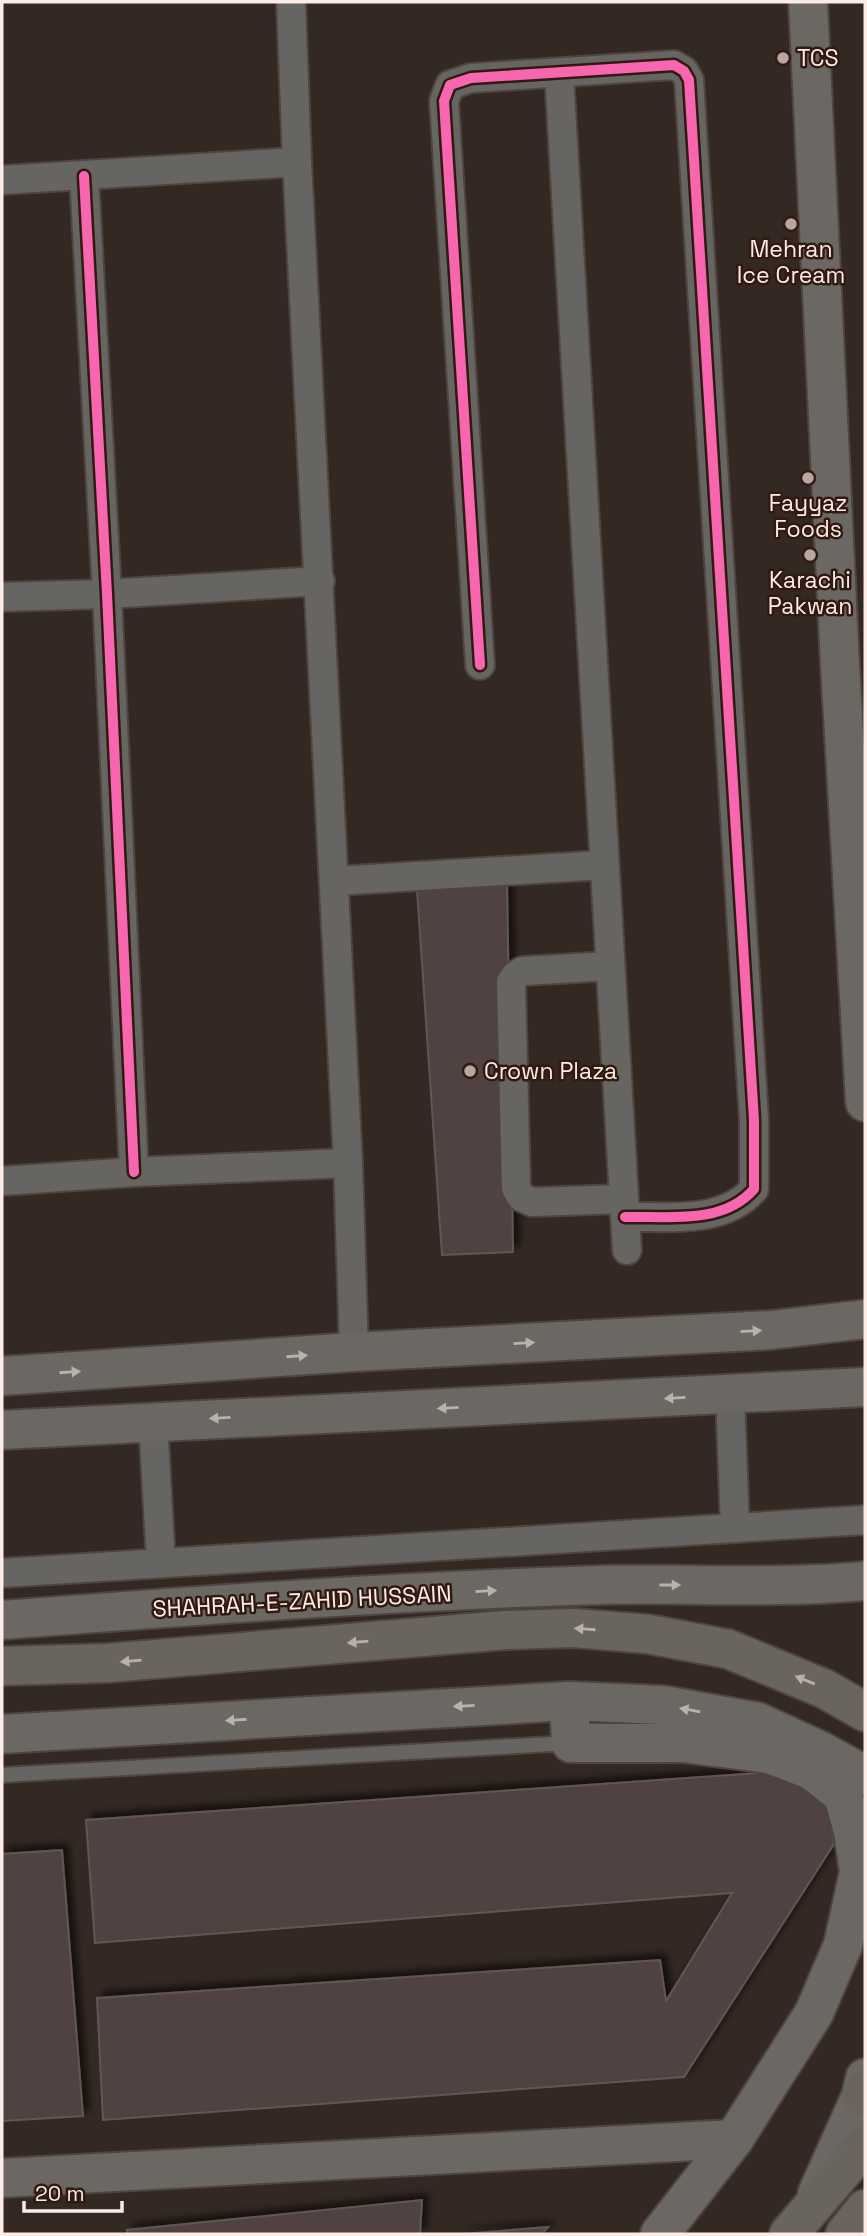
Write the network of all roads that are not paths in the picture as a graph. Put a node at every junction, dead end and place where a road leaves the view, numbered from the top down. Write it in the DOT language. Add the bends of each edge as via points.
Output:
graph roads {
  1 [pos="290,2"];
  2 [pos="808,2"];
  3 [pos="559,73"];
  4 [pos="297,162"];
  5 [pos="84,176"];
  6 [pos="2,180"];
  7 [pos="320,581"];
  8 [pos="107,594"];
  9 [pos="2,597"];
  10 [pos="480,665"];
  11 [pos="604,865"];
  12 [pos="335,881"];
  13 [pos="610,966"];
  14 [pos="865,1102"];
  15 [pos="348,1163"];
  16 [pos="134,1172"];
  17 [pos="2,1181"];
  18 [pos="625,1208"];
  19 [pos="627,1250"];
  20 [pos="865,1319"];
  21 [pos="354,1352"];
  22 [pos="2,1376"];
  23 [pos="865,1387"];
  24 [pos="730,1395"];
  25 [pos="153,1421"];
  26 [pos="2,1430"];
  27 [pos="865,1520"];
  28 [pos="736,1527"];
  29 [pos="161,1563"];
  30 [pos="2,1573"];
  31 [pos="865,1581"];
  32 [pos="2,1620"];
  33 [pos="2,1666"];
  34 [pos="569,1701"];
  35 [pos="865,1712"];
  36 [pos="2,1734"];
  37 [pos="571,1743"];
  38 [pos="2,1775"];
  39 [pos="865,1775"];
  40 [pos="864,2088"];
  41 [pos="734,2138"];
  42 [pos="865,2145"];
  43 [pos="2,2178"];
  44 [pos="865,2209"];
  45 [pos="800,2221"];
  46 [pos="660,2234"];
  47 [pos="845,2234"];
  1 -- 4 [label="street"];
  2 -- 14 [label="street"];
  3 -- 10 [label="street" via="471,78 450,85 444,101"];
  3 -- 11 [label="street"];
  3 -- 18 [label="street" via="674,65 690,80 754,1120 754,1189 746,1198 718,1213"];
  4 -- 5 [label="street"];
  4 -- 7 [label="street"];
  5 -- 6 [label="street"];
  5 -- 8 [label="street"];
  7 -- 8 [label="street"];
  7 -- 12 [label="street"];
  8 -- 9 [label="street"];
  8 -- 16 [label="street"];
  11 -- 12 [label="street"];
  11 -- 13 [label="street"];
  12 -- 15 [label="street"];
  13 -- 18 [label="street"];
  13 -- 18 [label="street" via="523,971 511,982 516,1188 532,1202"];
  15 -- 16 [label="street"];
  15 -- 21 [label="street"];
  16 -- 17 [label="street"];
  18 -- 19 [label="street"];
  21 -- 20 [label="street, one-way" via="771,1330"];
  22 -- 21 [label="street, one-way"];
  23 -- 24 [label="street"];
  24 -- 25 [label="street, one-way"];
  24 -- 28 [label="street"];
  25 -- 26 [label="street"];
  25 -- 29 [label="street"];
  27 -- 28 [label="street"];
  28 -- 29 [label="street"];
  29 -- 30 [label="street"];
  32 -- 31 [label="street, SHAHRAH-E-ZAHID HUSSAIN, one-way" via="225,1603 601,1585"];
  35 -- 33 [label="main road, one-way" via="825,1689 727,1649 648,1634 574,1628"];
  34 -- 36 [label="street, one-way"];
  34 -- 37 [label="street"];
  39 -- 34 [label="street, one-way" via="758,1722 663,1705"];
  37 -- 38 [label="lane"];
  37 -- 41 [label="street" via="682,1743 769,1754 811,1770 843,1795 859,1872 843,1945 814,2013"];
  40 -- 45 [label="street"];
  41 -- 43 [label="street"];
  41 -- 46 [label="street"];
  42 -- 45 [label="main road"];
  44 -- 47 [label="main road"];
}
